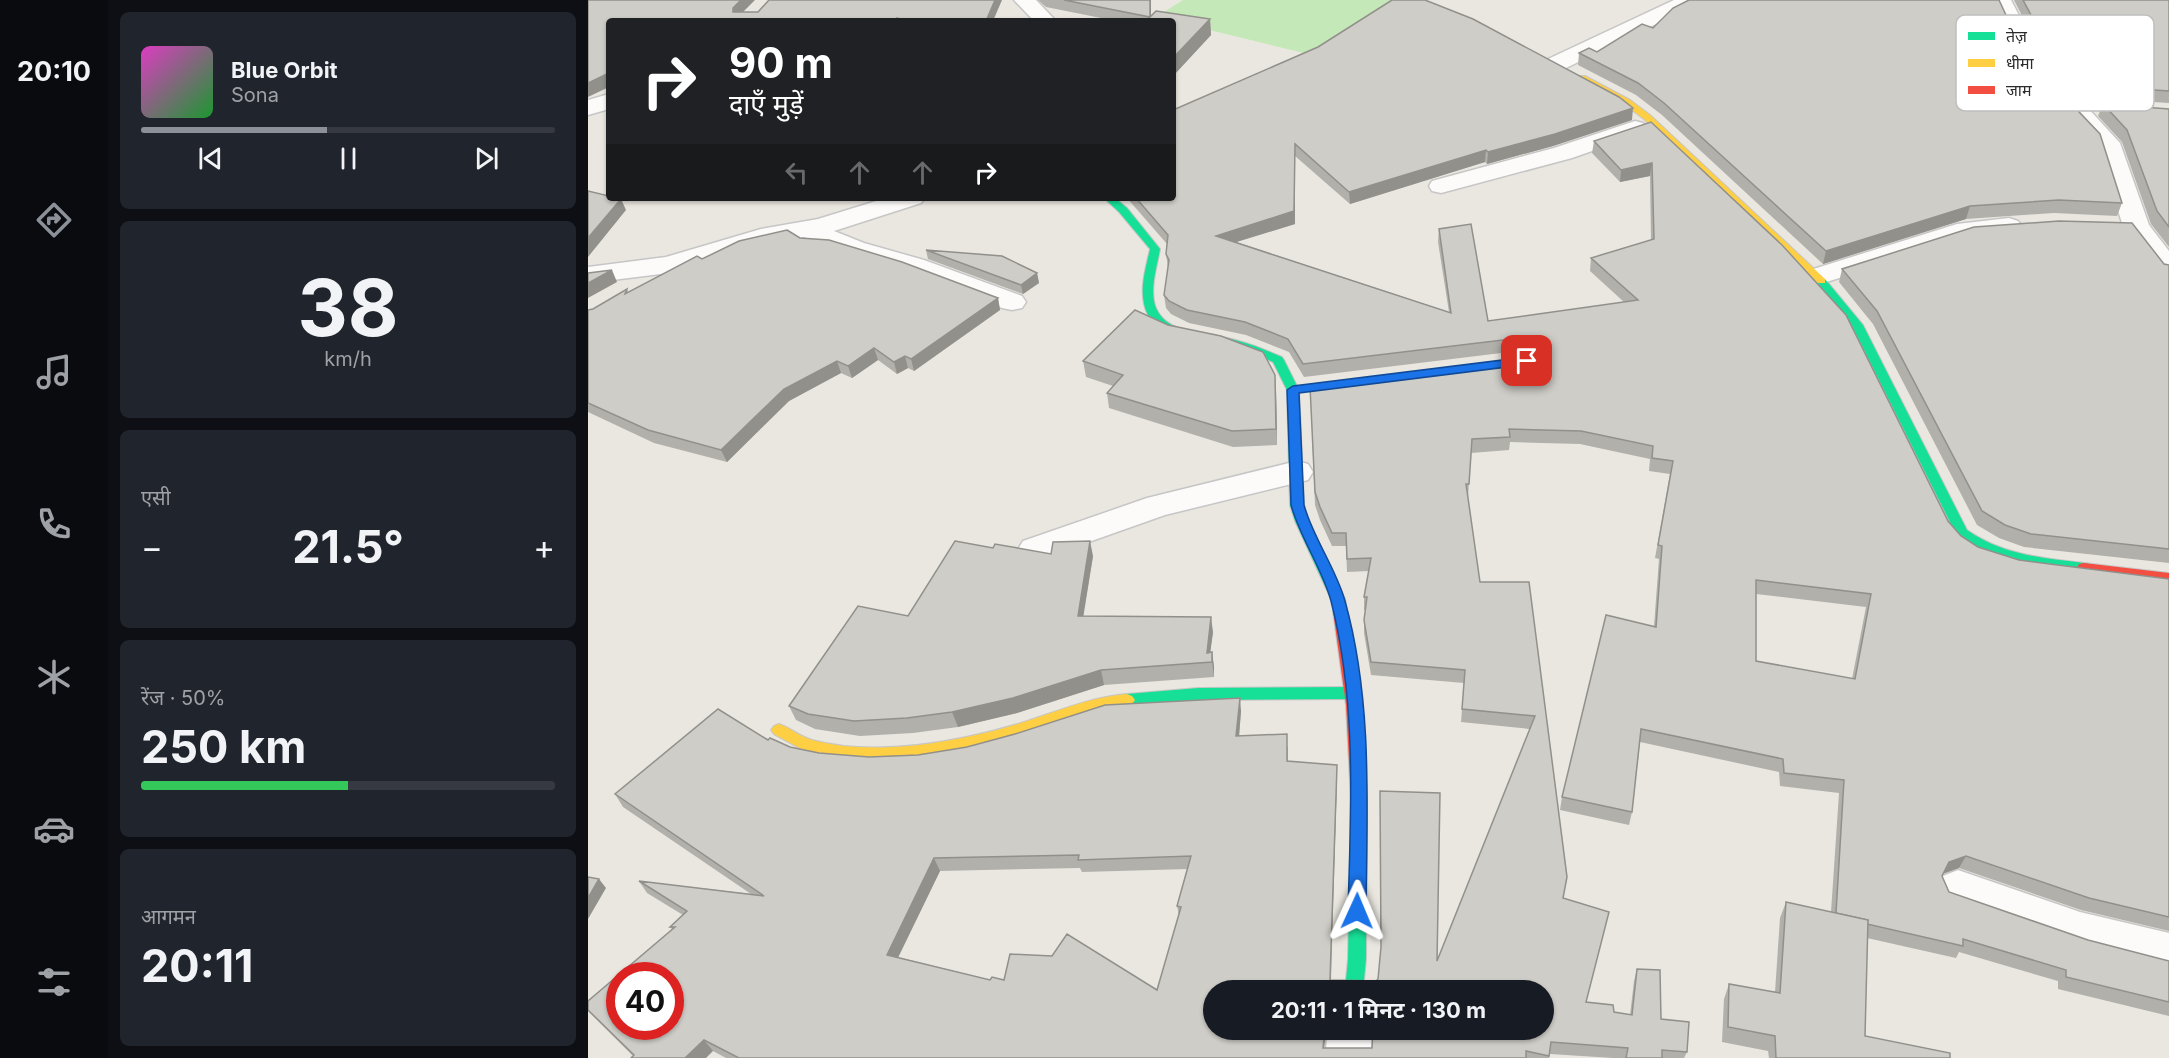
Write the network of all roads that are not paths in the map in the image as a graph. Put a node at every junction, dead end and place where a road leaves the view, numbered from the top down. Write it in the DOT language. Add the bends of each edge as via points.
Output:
graph roads {
  1 [pos="1024,0"];
  2 [pos="1690,0"];
  3 [pos="2001,0"];
  4 [pos="2008,15"];
  5 [pos="1043,18"];
  6 [pos="1551,62"];
  7 [pos="606,102"];
  8 [pos="588,108"];
  9 [pos="2079,111"];
  10 [pos="1653,122"];
  11 [pos="1441,186"];
  12 [pos="902,201"];
  13 [pos="1112,201"];
  14 [pos="2029,225"];
  15 [pos="807,229"];
  16 [pos="669,265"];
  17 [pos="2169,269"];
  18 [pos="588,275"];
  19 [pos="1817,277"];
  20 [pos="618,295"];
  21 [pos="1012,302"];
  22 [pos="1297,472"];
  23 [pos="1035,549"];
  24 [pos="2169,578"];
  25 [pos="1353,693"];
  26 [pos="779,730"];
  27 [pos="1958,889"];
  28 [pos="2169,953"];
  29 [pos="1355,980"];
  30 [pos="1349,1040"];
  31 [pos="1348,1058"];
  1 -- 5 [label="street"];
  2 -- 6 [label="street"];
  3 -- 4 [label="street"];
  6 -- 10 [label="street" via="1627,102"];
  7 -- 8 [label="street"];
  9 -- 17 [label="street" via="2108,143 2124,225"];
  10 -- 11 [label="street" via="1563,153"];
  10 -- 19 [label="street"];
  12 -- 15 [label="street"];
  13 -- 22 [label="street" via="1155,249 1149,290 1151,312 1161,324 1233,342 1278,360 1305,389"];
  14 -- 19 [label="street" via="1966,229"];
  15 -- 16 [label="street" via="770,235"];
  15 -- 21 [label="street"];
  16 -- 18 [label="street"];
  16 -- 20 [label="street"];
  19 -- 24 [label="street" via="1857,325 1968,540 2021,560"];
  22 -- 23 [label="street" via="1158,506"];
  22 -- 25 [label="street" via="1297,505 1302,521 1338,599"];
  25 -- 26 [label="street" via="1198,694 1105,702 1018,730 913,751 860,754 807,746"];
  25 -- 29 [label="street" via="1359,767"];
  27 -- 28 [label="street" via="2080,931"];
  30 -- 31 [label="street"];
}
